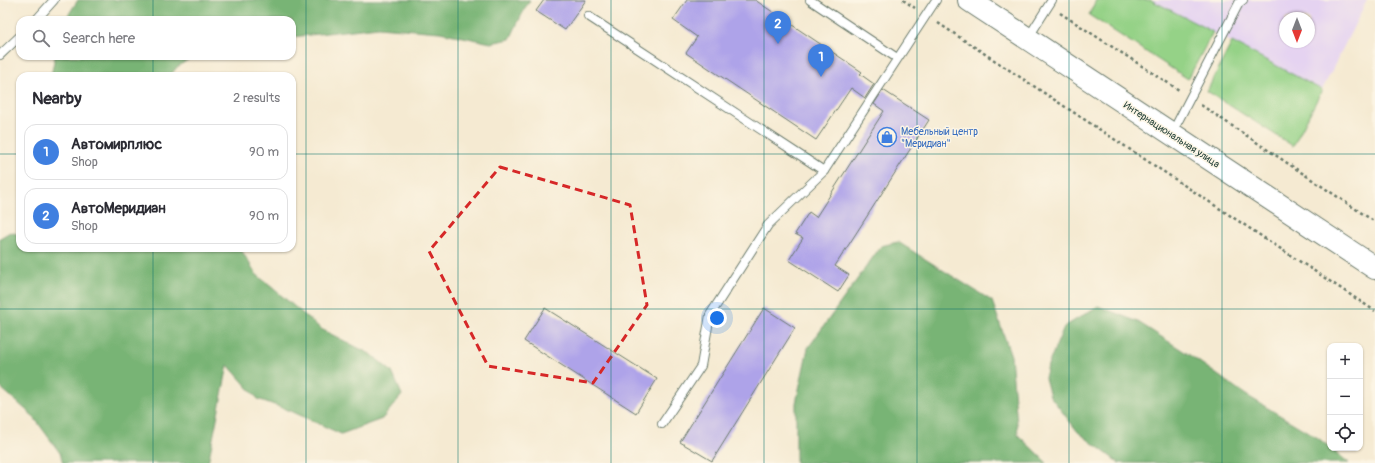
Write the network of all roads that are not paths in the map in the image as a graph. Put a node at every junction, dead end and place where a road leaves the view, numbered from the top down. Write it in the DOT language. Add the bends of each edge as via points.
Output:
graph roads {
  1 [pos="54,0"];
  2 [pos="810,0"];
  3 [pos="936,0"];
  4 [pos="969,0"];
  5 [pos="1243,0"];
  6 [pos="1050,3"];
  7 [pos="40,16"];
  8 [pos="588,16"];
  9 [pos="1028,38"];
  10 [pos="16,40"];
  11 [pos="0,56"];
  12 [pos="897,58"];
  13 [pos="1172,134"];
  14 [pos="824,171"];
  15 [pos="1375,268"];
  16 [pos="662,424"];
  1 -- 7 [label="lane"];
  2 -- 12 [label="lane"];
  3 -- 12 [label="lane"];
  4 -- 9 [label="main road, Интернациональная улица"];
  5 -- 13 [label="lane" via="1239,3"];
  6 -- 9 [label="lane"];
  8 -- 14 [label="lane"];
  9 -- 13 [label="main road, Интернациональная улица"];
  10 -- 11 [label="lane"];
  12 -- 14 [label="lane"];
  13 -- 15 [label="main road, Интернациональная улица"];
  14 -- 16 [label="lane" via="768,226 710,315 701,366"];
}
